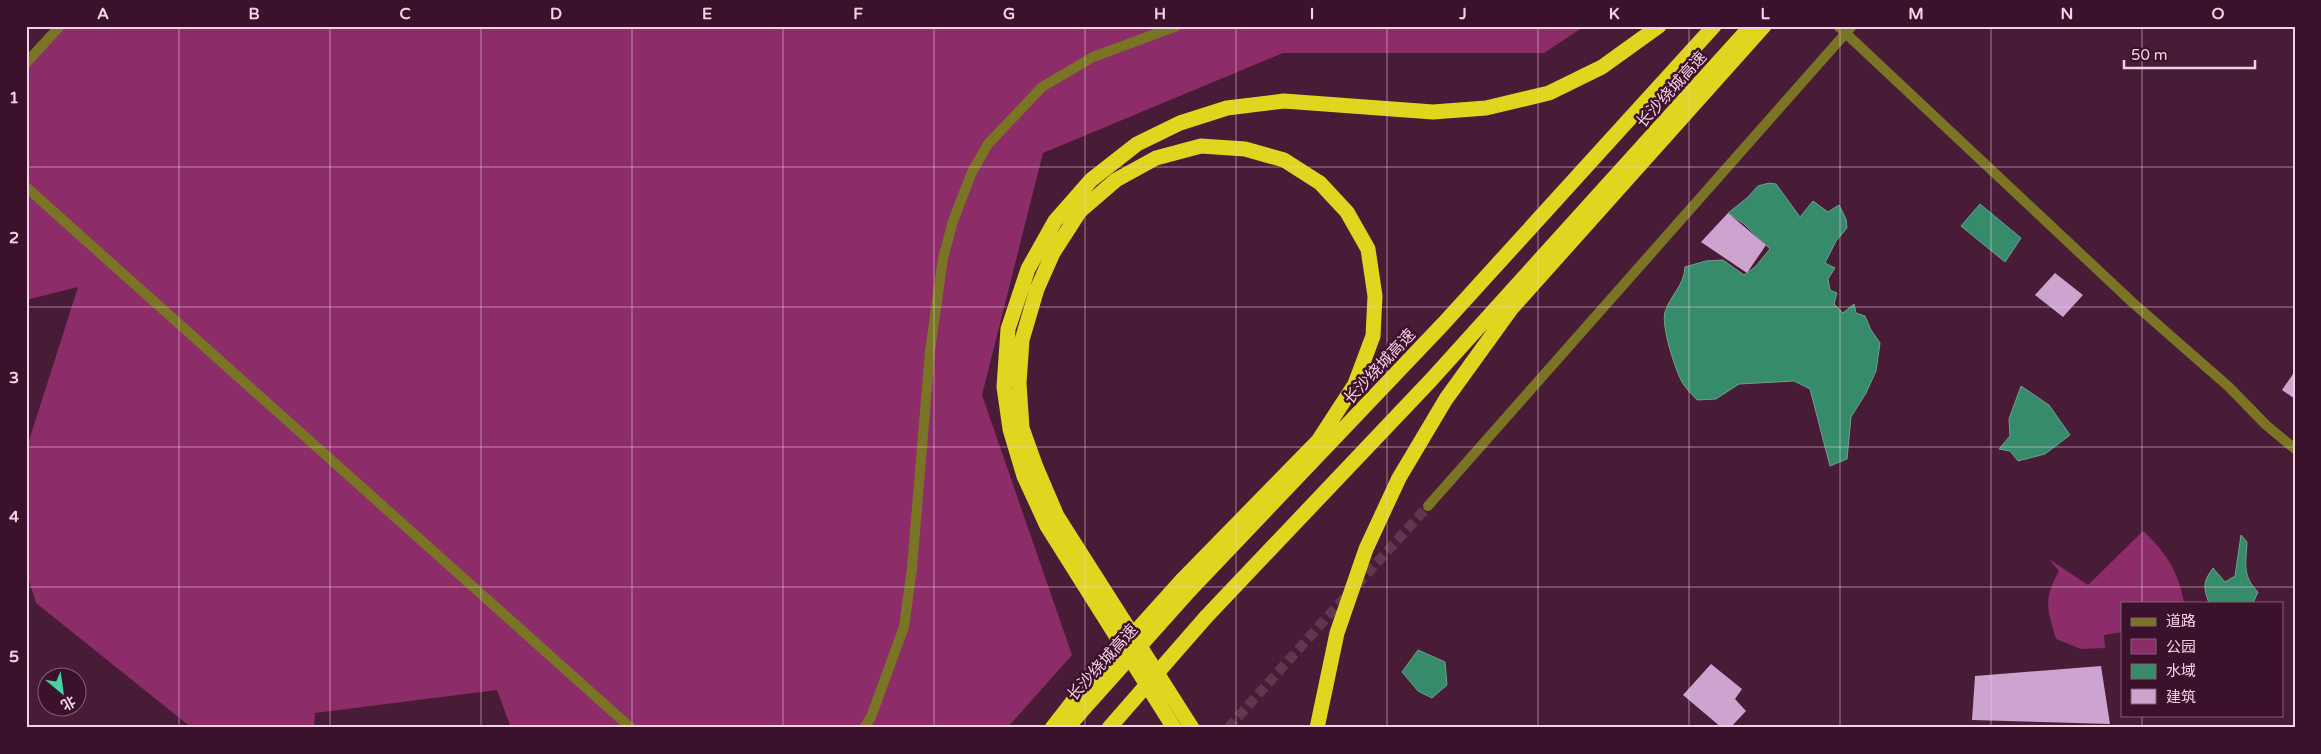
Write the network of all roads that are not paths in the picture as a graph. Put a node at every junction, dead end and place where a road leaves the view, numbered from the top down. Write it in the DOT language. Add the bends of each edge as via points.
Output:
graph roads {
  1 [pos="60,26"];
  2 [pos="1178,26"];
  3 [pos="1659,26"];
  4 [pos="1714,26"];
  5 [pos="1751,26"];
  6 [pos="1764,26"];
  7 [pos="1845,28"];
  8 [pos="1741,45"];
  9 [pos="26,63"];
  10 [pos="26,187"];
  11 [pos="2295,449"];
  12 [pos="1428,506"];
  13 [pos="1186,585"];
  14 [pos="1076,707"];
  15 [pos="631,728"];
  16 [pos="864,728"];
  17 [pos="1052,728"];
  18 [pos="1067,728"];
  19 [pos="1109,728"];
  20 [pos="1174,728"];
  21 [pos="1192,728"];
  22 [pos="1317,728"];
  1 -- 9 [label="street"];
  2 -- 16 [label="street" via="1093,57 1042,87 988,144 972,172 943,258 930,351 904,627"];
  3 -- 20 [label="highway" via="1602,67 1549,93 1486,108 1433,112 1284,101 1218,111 1180,123 1137,144 1091,180 1055,221 1028,269 1008,329 1004,387 1010,429 1024,476 1047,526"];
  4 -- 13 [label="highway, 长沙绕城高速" via="1444,323"];
  5 -- 8 [label="highway, 长沙绕城高速"];
  6 -- 8 [label="highway"];
  7 -- 11 [label="street" via="2132,302"];
  7 -- 12 [label="street"];
  8 -- 19 [label="highway, 长沙绕城高速, bridge" via="1206,617"];
  8 -- 22 [label="highway" via="1511,309 1446,399 1399,478 1366,549 1337,633"];
  10 -- 15 [label="street"];
  13 -- 14 [label="highway, bridge"];
  13 -- 21 [label="highway" via="1318,441 1355,384 1373,336 1375,296 1368,249 1347,212 1320,183 1284,160 1245,148 1201,146 1156,158 1116,180 1080,211 1053,252 1037,289 1022,340 1019,383 1022,428 1057,516"];
  14 -- 17 [label="highway"];
  14 -- 18 [label="highway, 长沙绕城高速"];
}
